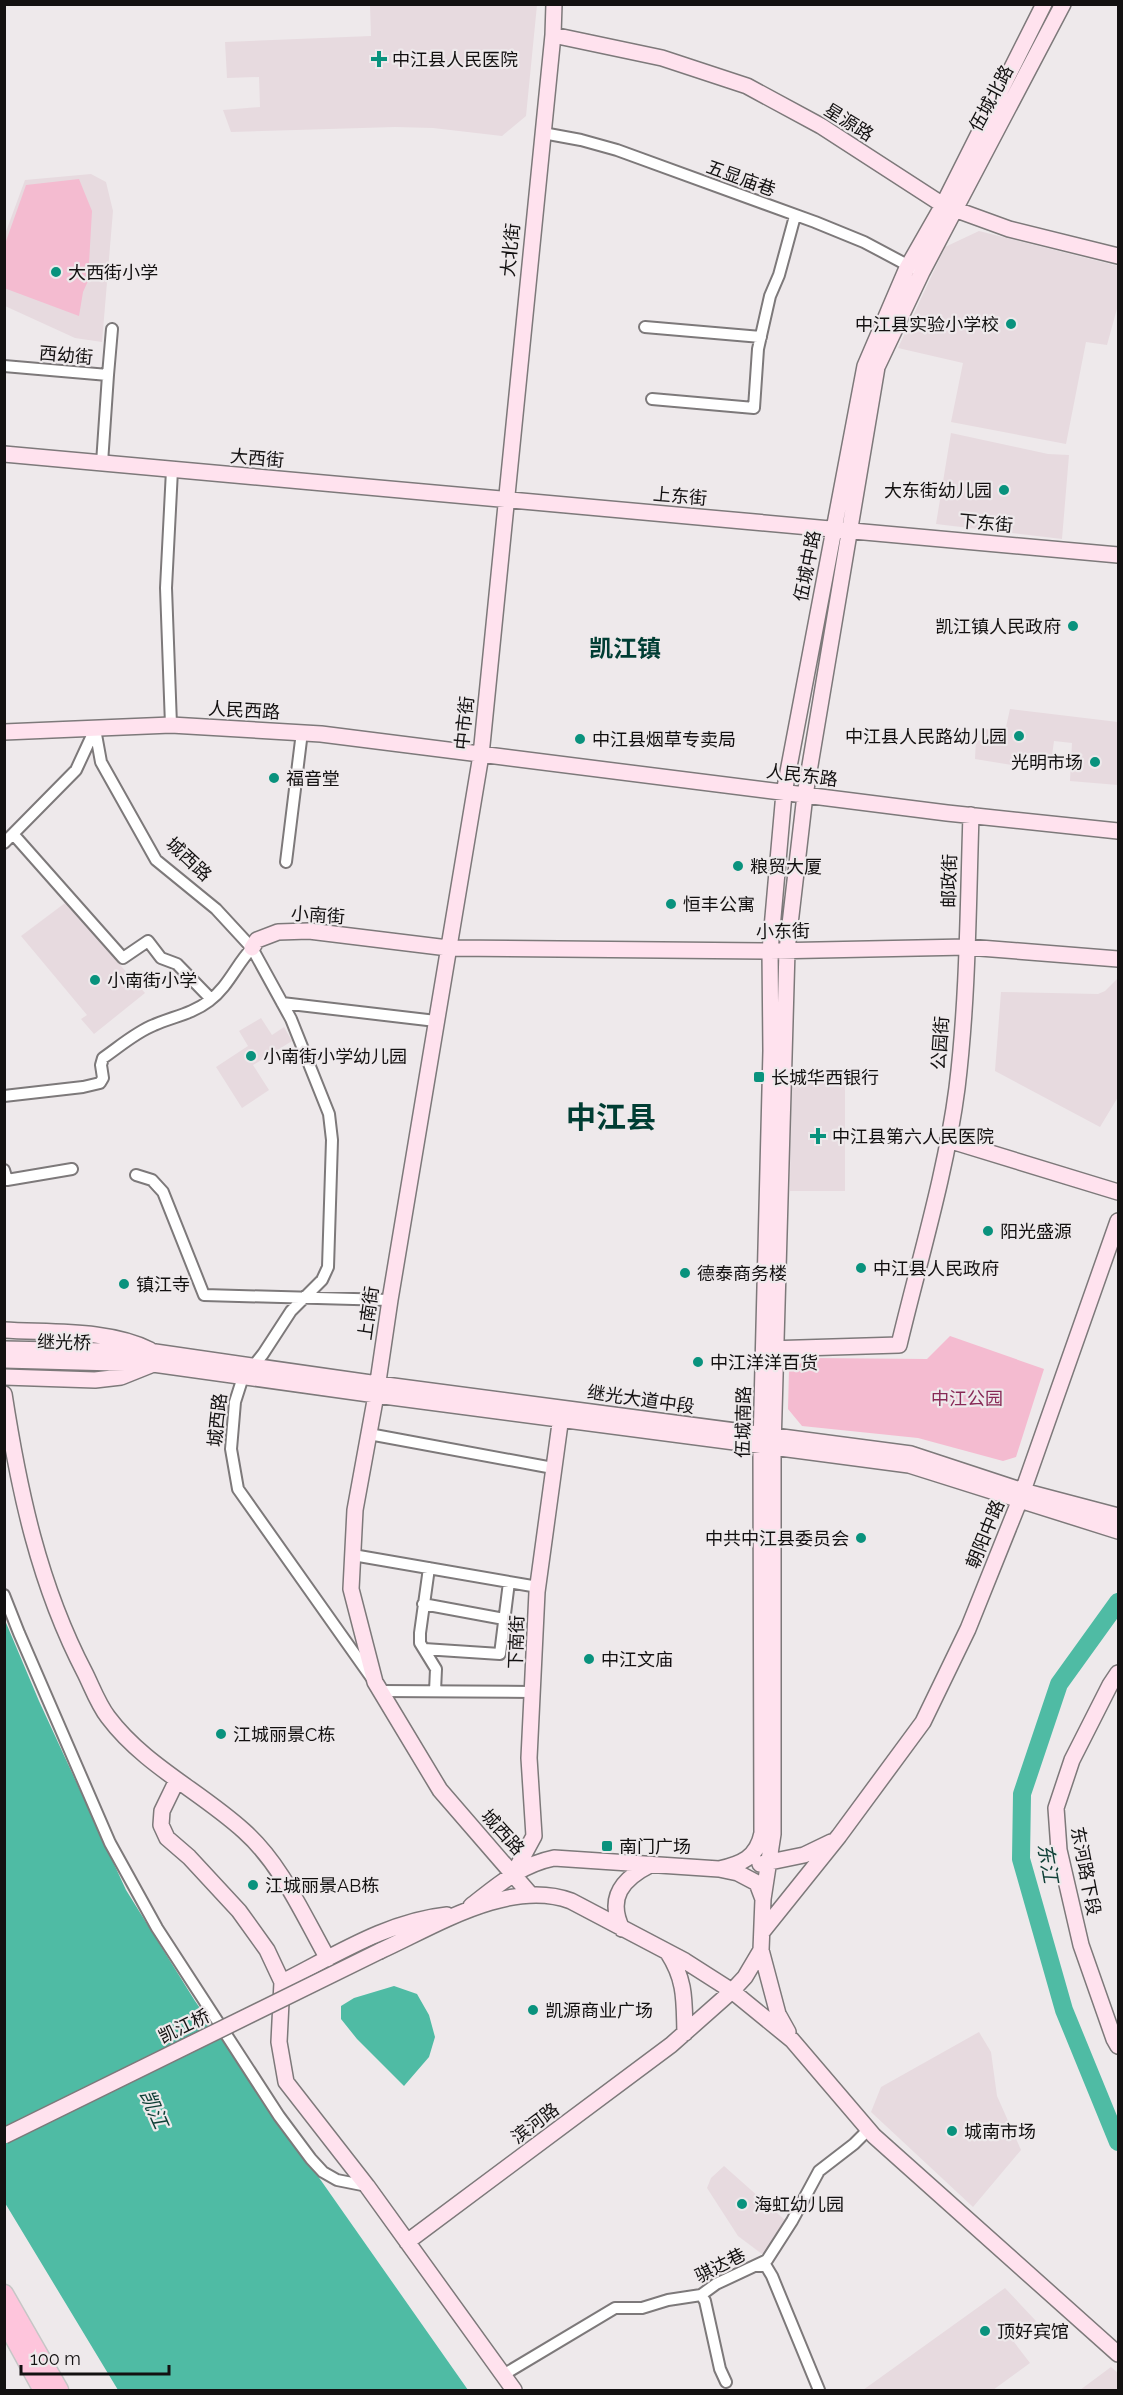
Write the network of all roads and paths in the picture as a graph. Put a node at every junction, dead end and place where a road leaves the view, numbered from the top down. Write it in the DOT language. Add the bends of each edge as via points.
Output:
graph roads {
  1 [pos="554,4"];
  2 [pos="1044,4"];
  3 [pos="1063,4"];
  4 [pos="553,35"];
  5 [pos="543,133"];
  6 [pos="948,207"];
  7 [pos="795,216"];
  8 [pos="1119,256"];
  9 [pos="915,268"];
  10 [pos="645,327"];
  11 [pos="111,329"];
  12 [pos="761,338"];
  13 [pos="4,366"];
  14 [pos="108,375"];
  15 [pos="651,399"];
  16 [pos="4,454"];
  17 [pos="102,463"];
  18 [pos="172,470"];
  19 [pos="506,500"];
  20 [pos="834,529"];
  21 [pos="850,531"];
  22 [pos="1119,555"];
  23 [pos="171,725"];
  24 [pos="95,729"];
  25 [pos="4,732"];
  26 [pos="302,732"];
  27 [pos="481,755"];
  28 [pos="784,793"];
  29 [pos="805,795"];
  30 [pos="971,815"];
  31 [pos="1119,831"];
  32 [pos="14,835"];
  33 [pos="4,843"];
  34 [pos="286,862"];
  35 [pos="967,947"];
  36 [pos="252,948"];
  37 [pos="448,948"];
  38 [pos="787,950"];
  39 [pos="770,951"];
  40 [pos="1119,959"];
  41 [pos="211,999"];
  42 [pos="282,1003"];
  43 [pos="436,1021"];
  44 [pos="4,1096"];
  45 [pos="948,1140"];
  46 [pos="72,1169"];
  47 [pos="4,1170"];
  48 [pos="136,1175"];
  49 [pos="1119,1192"];
  50 [pos="1119,1221"];
  51 [pos="307,1297"];
  52 [pos="390,1300"];
  53 [pos="4,1330"];
  54 [pos="4,1349"];
  55 [pos="770,1349"];
  56 [pos="123,1356"];
  57 [pos="154,1358"];
  58 [pos="4,1360"];
  59 [pos="250,1370"];
  60 [pos="4,1377"];
  61 [pos="377,1390"];
  62 [pos="4,1394"];
  63 [pos="562,1414"];
  64 [pos="369,1434"];
  65 [pos="767,1441"];
  66 [pos="553,1468"];
  67 [pos="1021,1496"];
  68 [pos="1116,1522"];
  69 [pos="353,1555"];
  70 [pos="429,1568"];
  71 [pos="509,1582"];
  72 [pos="538,1587"];
  73 [pos="4,1595"];
  74 [pos="423,1604"];
  75 [pos="504,1619"];
  76 [pos="424,1649"];
  77 [pos="1119,1673"];
  78 [pos="377,1686"];
  79 [pos="435,1691"];
  80 [pos="533,1692"];
  81 [pos="177,1780"];
  82 [pos="839,1836"];
  83 [pos="767,1863"];
  84 [pos="651,1864"];
  85 [pos="718,1869"];
  86 [pos="514,1874"];
  87 [pos="530,1894"];
  88 [pos="763,1899"];
  89 [pos="461,1913"];
  90 [pos="622,1929"];
  91 [pos="762,1932"];
  92 [pos="761,1950"];
  93 [pos="668,1952"];
  94 [pos="328,1959"];
  95 [pos="282,1982"];
  96 [pos="732,1991"];
  97 [pos="685,2033"];
  98 [pos="792,2040"];
  99 [pos="1119,2046"];
  100 [pos="869,2129"];
  101 [pos="4,2136"];
  102 [pos="367,2186"];
  103 [pos="407,2242"];
  104 [pos="755,2266"];
  105 [pos="4,2294"];
  106 [pos="701,2295"];
  107 [pos="4,2319"];
  108 [pos="1119,2354"];
  109 [pos="503,2375"];
  110 [pos="726,2382"];
  111 [pos="50,2388"];
  112 [pos="514,2391"];
  113 [pos="819,2391"];
  1 -- 4 [label="street, 大北街"];
  2 -- 6 [label="street, 伍城北路"];
  3 -- 6 [label="street, 伍城北路"];
  4 -- 5 [label="street, 大北街"];
  4 -- 6 [label="street, 星源路" via="662,58 747,86 821,126"];
  5 -- 7 [label="street, 五显庙巷" via="617,150"];
  5 -- 19 [label="street, 大北街"];
  6 -- 8 [label="street, 星源路" via="1009,229"];
  6 -- 9 [label="street, 伍城中路"];
  7 -- 9 [label="street, 五显庙巷" via="864,242"];
  7 -- 12 [label="street"];
  9 -- 20 [label="street, 伍城中路" via="878,333 865,366"];
  9 -- 21 [label="street, 伍城中路" via="877,367"];
  10 -- 12 [label="street"];
  11 -- 14 [label="street"];
  12 -- 15 [label="street" via="754,408"];
  13 -- 14 [label="street, 西幼街"];
  14 -- 17 [label="street, 西幼街"];
  16 -- 17 [label="street, 大西街"];
  17 -- 18 [label="street, 大西街"];
  18 -- 19 [label="street, 大西街"];
  18 -- 23 [label="street" via="166,588"];
  19 -- 20 [label="street, 上东街"];
  19 -- 27 [label="street, 中市街"];
  20 -- 21 [label="street, 上东街"];
  20 -- 28 [label="street, 伍城中路"];
  21 -- 22 [label="street, 下东街"];
  21 -- 29 [label="street, 伍城中路"];
  23 -- 24 [label="street, 人民西路"];
  23 -- 26 [label="street, 人民西路"];
  24 -- 25 [label="street, 人民西路"];
  24 -- 32 [label="street" via="76,770"];
  24 -- 36 [label="street, 城西路" via="101,762 156,860 216,909"];
  26 -- 27 [label="street, 人民西路"];
  26 -- 34 [label="street"];
  27 -- 28 [label="street, 人民东路"];
  27 -- 37 [label="street, 中市街"];
  28 -- 29 [label="street, 人民东路"];
  28 -- 39 [label="street, 伍城中路"];
  29 -- 30 [label="street, 人民东路"];
  29 -- 38 [label="street, 伍城中路"];
  30 -- 31 [label="street, 人民东路"];
  30 -- 35 [label="street, 邮政街"];
  32 -- 33 [label="street"];
  32 -- 41 [label="street" via="123,958 148,941 161,958 177,964"];
  35 -- 38 [label="street, 小东街"];
  35 -- 40 [label="street, 小东街"];
  35 -- 45 [label="street, 公园街" via="957,1087"];
  36 -- 37 [label="street, 小南街" via="257,940 278,932 309,931"];
  36 -- 41 [label="street, 小南街"];
  36 -- 42 [label="street, 城西路"];
  37 -- 39 [label="street, 小东街"];
  37 -- 43 [label="street, 上南街"];
  38 -- 39 [label="street, 小东街"];
  38 -- 55 [label="street, 伍城南路"];
  39 -- 55 [label="street, 伍城南路"];
  41 -- 44 [label="street, 小南街" via="178,1018 153,1025 103,1058 100,1083"];
  42 -- 43 [label="street"];
  42 -- 51 [label="street, 城西路" via="321,1091 332,1140 328,1267"];
  43 -- 52 [label="street, 上南街"];
  45 -- 49 [label="street"];
  45 -- 55 [label="street, 公园街" via="898,1345"];
  46 -- 47 [label="street" via="7,1180"];
  48 -- 51 [label="street" via="152,1180 163,1192 204,1295"];
  50 -- 67 [label="street, 朝阳中路"];
  51 -- 52 [label="street"];
  51 -- 59 [label="street, 城西路" via="291,1311"];
  52 -- 61 [label="street, 上南街"];
  53 -- 57 [label="street" via="106,1335 131,1340"];
  54 -- 56 [label="street, 继光桥"];
  55 -- 65 [label="street, 伍城南路"];
  56 -- 57 [label="street, 继光大道中段"];
  56 -- 58 [label="street, 继光桥"];
  57 -- 59 [label="street, 继光大道中段"];
  57 -- 60 [label="street" via="121,1377"];
  59 -- 61 [label="street, 继光大道中段"];
  59 -- 78 [label="street, 城西路" via="235,1402 231,1449 238,1489"];
  61 -- 63 [label="street, 继光大道中段"];
  61 -- 64 [label="street, 上南街"];
  62 -- 81 [label="street" via="16,1472 35,1551 74,1653 107,1716 137,1750"];
  63 -- 65 [label="street, 继光大道中段"];
  63 -- 66 [label="street, 下南街"];
  64 -- 66 [label="street"];
  64 -- 69 [label="street, 上南街" via="355,1509"];
  65 -- 67 [label="street, 继光大道中段" via="909,1465"];
  65 -- 83 [label="street, 伍城南路" via="773,1823"];
  65 -- 85 [label="street, 伍城南路" via="762,1833 755,1853 744,1862"];
  66 -- 72 [label="street, 下南街"];
  67 -- 68 [label="street, 继光大道中段"];
  67 -- 82 [label="street, 朝阳中路" via="968,1629 923,1722"];
  69 -- 70 [label="street"];
  69 -- 78 [label="street, 上南街" via="351,1589"];
  70 -- 71 [label="street"];
  70 -- 74 [label="street"];
  71 -- 72 [label="street"];
  71 -- 75 [label="street"];
  72 -- 80 [label="street, 下南街"];
  73 -- 102 [label="street" via="110,1843 158,1928 311,2159 337,2180"];
  74 -- 75 [label="street"];
  74 -- 76 [label="street" via="420,1642"];
  75 -- 76 [label="street" via="500,1654"];
  76 -- 79 [label="street" via="435,1669"];
  77 -- 99 [label="street, 东河路下段" via="1072,1760 1056,1808 1059,1850 1081,1945"];
  78 -- 79 [label="street"];
  78 -- 86 [label="street, 城西路" via="440,1790"];
  79 -- 80 [label="street"];
  80 -- 86 [label="street, 下南街" via="529,1758 534,1836"];
  81 -- 94 [label="street" via="243,1830 270,1857"];
  81 -- 95 [label="street" via="162,1810 161,1825 167,1838 239,1911 267,1950"];
  82 -- 83 [label="street" via="804,1855"];
  82 -- 91 [label="street, 朝阳中路"];
  83 -- 85 [label="street"];
  83 -- 88 [label="street, 伍城南路"];
  84 -- 85 [label="street"];
  84 -- 86 [label="street" via="554,1858"];
  84 -- 90 [label="street" via="622,1885 616,1911"];
  85 -- 88 [label="street" via="749,1877 757,1883"];
  86 -- 87 [label="street, 城西路"];
  86 -- 89 [label="street"];
  87 -- 89 [label="street"];
  87 -- 90 [label="street" via="564,1898"];
  88 -- 91 [label="street, 伍城南路"];
  89 -- 94 [label="street" via="399,1925"];
  89 -- 101 [label="street, 凯江桥, bridge"];
  90 -- 93 [label="street"];
  91 -- 92 [label="street, 伍城南路"];
  92 -- 96 [label="street, 滨河路"];
  92 -- 98 [label="street" via="778,2014"];
  93 -- 96 [label="street"];
  93 -- 97 [label="street" via="679,1969"];
  94 -- 95 [label="street"];
  95 -- 102 [label="street" via="279,2043 286,2082"];
  96 -- 97 [label="street, 滨河路"];
  96 -- 98 [label="street"];
  97 -- 103 [label="street, 滨河路"];
  98 -- 100 [label="street"];
  100 -- 104 [label="street, 骐达巷" via="819,2171 772,2253"];
  100 -- 108 [label="street"];
  102 -- 103 [label="street"];
  103 -- 109 [label="street"];
  104 -- 106 [label="street, 骐达巷"];
  104 -- 113 [label="street" via="766,2266 772,2276"];
  105 -- 111 [label="main road"];
  106 -- 109 [label="street, 骐达巷" via="642,2308 615,2308"];
  106 -- 110 [label="street"];
  107 -- 111 [label="main road"];
  109 -- 112 [label="street"];
}
